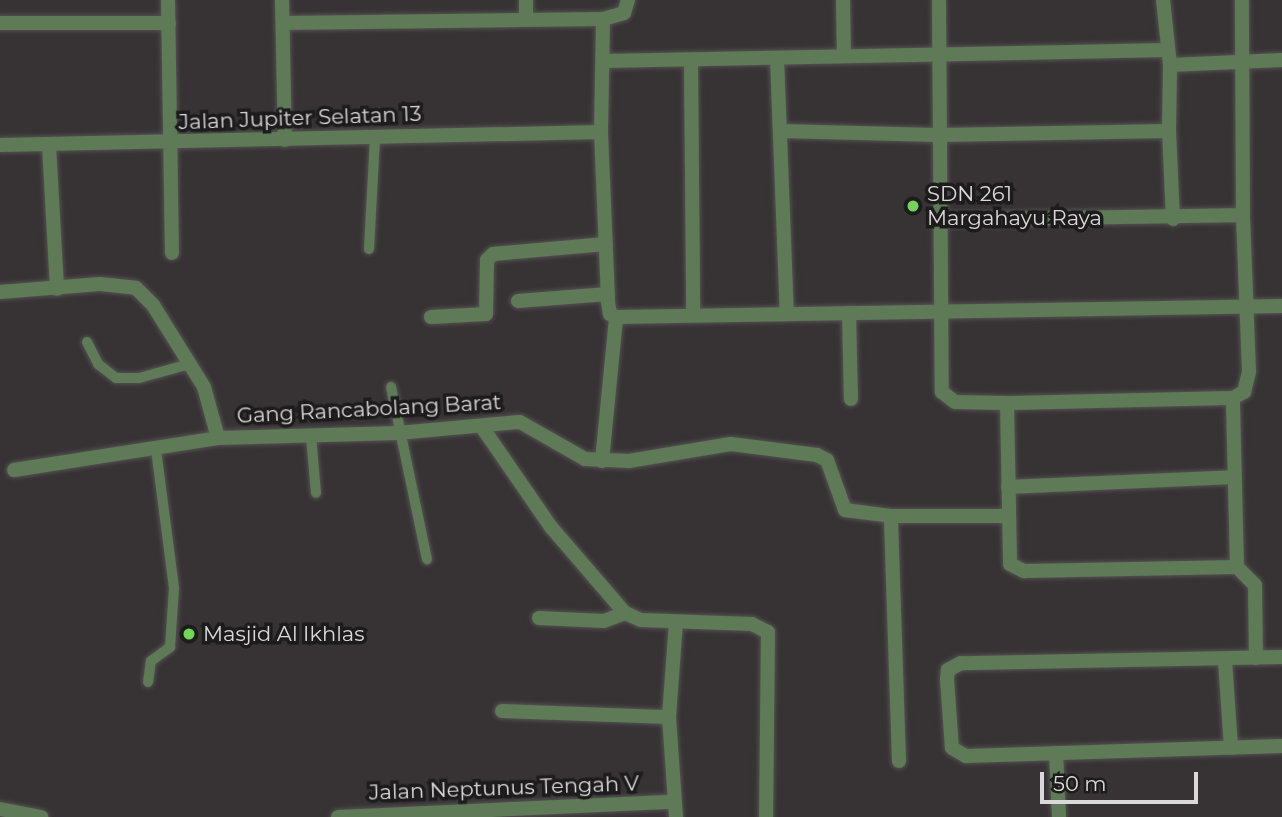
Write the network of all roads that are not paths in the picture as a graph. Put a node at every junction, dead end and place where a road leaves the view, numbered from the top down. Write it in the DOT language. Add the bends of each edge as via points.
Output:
graph roads {
  1 [pos="168,0"];
  2 [pos="282,0"];
  3 [pos="526,0"];
  4 [pos="628,0"];
  5 [pos="843,0"];
  6 [pos="939,0"];
  7 [pos="1163,0"];
  8 [pos="1242,0"];
  9 [pos="526,18"];
  10 [pos="603,19"];
  11 [pos="0,23"];
  12 [pos="169,23"];
  13 [pos="283,23"];
  14 [pos="1167,50"];
  15 [pos="938,54"];
  16 [pos="844,55"];
  17 [pos="777,58"];
  18 [pos="691,60"];
  19 [pos="1243,60"];
  20 [pos="1282,60"];
  21 [pos="603,61"];
  22 [pos="1170,65"];
  23 [pos="780,131"];
  24 [pos="1169,131"];
  25 [pos="601,132"];
  26 [pos="937,135"];
  27 [pos="375,137"];
  28 [pos="285,140"];
  29 [pos="170,143"];
  30 [pos="0,145"];
  31 [pos="49,145"];
  32 [pos="1243,215"];
  33 [pos="1172,219"];
  34 [pos="939,220"];
  35 [pos="606,244"];
  36 [pos="369,249"];
  37 [pos="172,253"];
  38 [pos="57,289"];
  39 [pos="0,292"];
  40 [pos="608,295"];
  41 [pos="518,301"];
  42 [pos="1246,305"];
  43 [pos="1282,306"];
  44 [pos="943,312"];
  45 [pos="787,313"];
  46 [pos="849,313"];
  47 [pos="693,314"];
  48 [pos="431,317"];
  49 [pos="615,317"];
  50 [pos="87,342"];
  51 [pos="190,364"];
  52 [pos="391,387"];
  53 [pos="1233,398"];
  54 [pos="852,399"];
  55 [pos="1007,403"];
  56 [pos="482,427"];
  57 [pos="398,433"];
  58 [pos="311,436"];
  59 [pos="218,438"];
  60 [pos="156,449"];
  61 [pos="602,461"];
  62 [pos="15,470"];
  63 [pos="1233,477"];
  64 [pos="1008,487"];
  65 [pos="316,492"];
  66 [pos="891,516"];
  67 [pos="1008,516"];
  68 [pos="427,559"];
  69 [pos="1237,567"];
  70 [pos="625,613"];
  71 [pos="539,618"];
  72 [pos="676,622"];
  73 [pos="1282,657"];
  74 [pos="1256,658"];
  75 [pos="1225,660"];
  76 [pos="148,681"];
  77 [pos="502,712"];
  78 [pos="669,717"];
  79 [pos="1282,746"];
  80 [pos="1231,748"];
  81 [pos="1056,753"];
  82 [pos="899,761"];
  83 [pos="672,802"];
  84 [pos="0,809"];
  85 [pos="401,816"];
  86 [pos="41,817"];
  87 [pos="338,817"];
  88 [pos="676,817"];
  89 [pos="766,817"];
  90 [pos="1059,817"];
  1 -- 12 [label="street"];
  2 -- 13 [label="street"];
  3 -- 9 [label="street"];
  4 -- 10 [label="street" via="624,13"];
  5 -- 16 [label="street"];
  6 -- 15 [label="street"];
  7 -- 14 [label="street"];
  8 -- 19 [label="street"];
  9 -- 10 [label="street"];
  9 -- 13 [label="street"];
  10 -- 21 [label="street"];
  11 -- 12 [label="street"];
  12 -- 29 [label="street"];
  13 -- 28 [label="street"];
  14 -- 15 [label="street"];
  14 -- 22 [label="street"];
  15 -- 16 [label="street"];
  15 -- 26 [label="street"];
  16 -- 17 [label="street"];
  17 -- 18 [label="street"];
  17 -- 23 [label="street"];
  18 -- 21 [label="street"];
  18 -- 47 [label="street"];
  19 -- 20 [label="street"];
  19 -- 22 [label="street"];
  19 -- 32 [label="street"];
  21 -- 25 [label="street"];
  22 -- 24 [label="street"];
  23 -- 26 [label="street"];
  23 -- 45 [label="street"];
  24 -- 26 [label="street"];
  24 -- 33 [label="street"];
  25 -- 27 [label="street, Jalan Jupiter Selatan 13"];
  25 -- 35 [label="street"];
  26 -- 34 [label="street"];
  27 -- 28 [label="street, Jalan Jupiter Selatan 13"];
  27 -- 36 [label="lane"];
  28 -- 29 [label="street, Jalan Jupiter Selatan 13"];
  29 -- 31 [label="street, Jalan Jupiter Selatan 13"];
  29 -- 37 [label="street"];
  30 -- 31 [label="street, Jalan Jupiter Selatan 13"];
  31 -- 38 [label="street"];
  32 -- 33 [label="street"];
  32 -- 42 [label="street"];
  33 -- 34 [label="street"];
  34 -- 44 [label="street"];
  35 -- 40 [label="street"];
  35 -- 48 [label="street" via="493,254 488,260 486,314"];
  38 -- 39 [label="street"];
  38 -- 51 [label="street" via="124,284 136,288 153,304"];
  40 -- 41 [label="street"];
  40 -- 49 [label="street" via="610,314"];
  42 -- 43 [label="street"];
  42 -- 44 [label="street"];
  42 -- 53 [label="street" via="1249,385"];
  44 -- 46 [label="street"];
  44 -- 55 [label="street" via="943,392 947,399"];
  45 -- 46 [label="street"];
  45 -- 47 [label="street"];
  46 -- 54 [label="street"];
  47 -- 49 [label="street"];
  49 -- 61 [label="street"];
  50 -- 51 [label="lane" via="98,364 116,379 139,378"];
  51 -- 59 [label="street" via="204,387"];
  52 -- 57 [label="lane"];
  53 -- 55 [label="street"];
  53 -- 63 [label="street"];
  55 -- 64 [label="street"];
  56 -- 57 [label="street, Gang Rancabolang Barat"];
  56 -- 61 [label="street, Gang Rancabolang Barat" via="520,422 564,450"];
  56 -- 70 [label="street" via="551,527"];
  57 -- 58 [label="street, Gang Rancabolang Barat"];
  57 -- 68 [label="lane" via="416,492"];
  58 -- 59 [label="street, Gang Rancabolang Barat"];
  58 -- 65 [label="lane"];
  59 -- 60 [label="street, Gang Rancabolang Barat"];
  60 -- 62 [label="street, Gang Rancabolang Barat"];
  60 -- 76 [label="lane" via="174,588 170,648 151,661"];
  61 -- 66 [label="street, Gang Rancabolang Barat" via="629,461 731,444 817,455 827,460 845,510"];
  63 -- 64 [label="street"];
  63 -- 69 [label="street"];
  64 -- 67 [label="street"];
  66 -- 67 [label="street"];
  66 -- 82 [label="street"];
  67 -- 69 [label="street" via="1008,556 1015,569"];
  69 -- 74 [label="street" via="1255,585"];
  70 -- 71 [label="street" via="604,621"];
  70 -- 72 [label="street"];
  72 -- 78 [label="street"];
  72 -- 89 [label="street" via="752,624 768,632"];
  73 -- 74 [label="street"];
  74 -- 75 [label="street"];
  75 -- 80 [label="street"];
  75 -- 81 [label="street" via="961,663 948,670 950,740 956,753"];
  77 -- 78 [label="street"];
  78 -- 83 [label="street"];
  79 -- 80 [label="street"];
  80 -- 81 [label="street"];
  81 -- 90 [label="street"];
  83 -- 85 [label="street, Jalan Neptunus Tengah V"];
  83 -- 88 [label="street"];
  84 -- 86 [label="street"];
  85 -- 87 [label="street, Jalan Neptunus Tengah V"];
}
